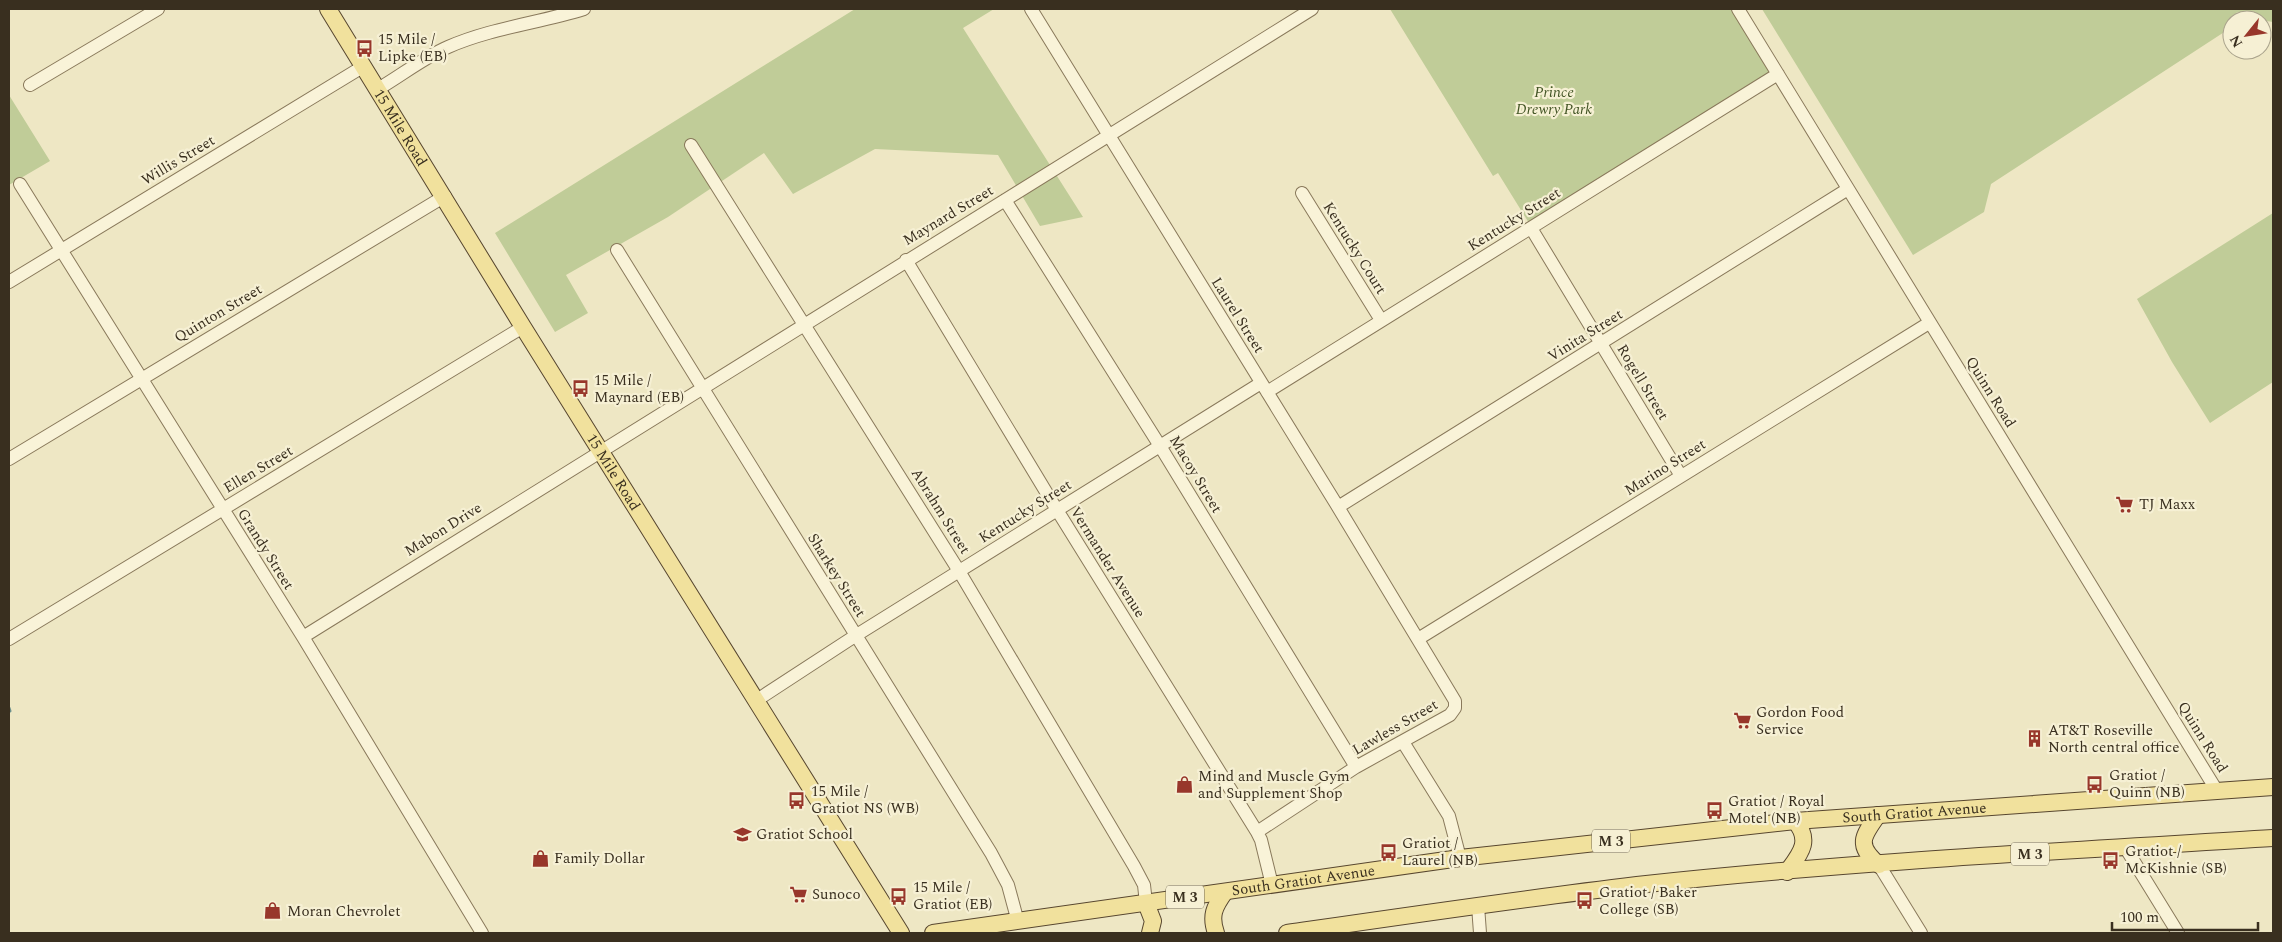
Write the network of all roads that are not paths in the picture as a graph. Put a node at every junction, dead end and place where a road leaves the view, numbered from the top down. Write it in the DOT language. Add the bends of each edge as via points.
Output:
graph roads {
  1 [pos="158,9"];
  2 [pos="328,9"];
  3 [pos="584,9"];
  4 [pos="1031,9"];
  5 [pos="1312,9"];
  6 [pos="1738,9"];
  7 [pos="364,66"];
  8 [pos="1778,74"];
  9 [pos="30,85"];
  10 [pos="378,88"];
  11 [pos="1108,134"];
  12 [pos="691,145"];
  13 [pos="20,184"];
  14 [pos="1848,189"];
  15 [pos="1302,193"];
  16 [pos="445,196"];
  17 [pos="1005,200"];
  18 [pos="1531,228"];
  19 [pos="61,250"];
  20 [pos="617,250"];
  21 [pos="906,260"];
  22 [pos="9,282"];
  23 [pos="1381,320"];
  24 [pos="1930,323"];
  25 [pos="804,325"];
  26 [pos="523,327"];
  27 [pos="1602,344"];
  28 [pos="142,379"];
  29 [pos="1264,387"];
  30 [pos="701,388"];
  31 [pos="1160,446"];
  32 [pos="602,450"];
  33 [pos="9,458"];
  34 [pos="1681,476"];
  35 [pos="1338,507"];
  36 [pos="222,510"];
  37 [pos="1057,510"];
  38 [pos="959,571"];
  39 [pos="303,636"];
  40 [pos="855,636"];
  41 [pos="1418,638"];
  42 [pos="9,640"];
  43 [pos="756,700"];
  44 [pos="1403,742"];
  45 [pos="1356,768"];
  46 [pos="2273,788"];
  47 [pos="2218,791"];
  48 [pos="1878,815"];
  49 [pos="1795,821"];
  50 [pos="1257,832"];
  51 [pos="2273,838"];
  52 [pos="2125,848"];
  53 [pos="1460,858"];
  54 [pos="1879,864"];
  55 [pos="1786,872"];
  56 [pos="1272,885"];
  57 [pos="1225,892"];
  58 [pos="1146,903"];
  59 [pos="1478,906"];
  60 [pos="1018,922"];
  61 [pos="1356,928"];
  62 [pos="482,933"];
  63 [pos="901,933"];
  64 [pos="932,933"];
  65 [pos="1150,933"];
  66 [pos="1216,933"];
  67 [pos="1287,933"];
  68 [pos="1480,933"];
  69 [pos="1921,933"];
  70 [pos="2178,933"];
  1 -- 9 [label="street"];
  2 -- 7 [label="main road, 15 Mile Road"];
  3 -- 10 [label="street" via="449,47"];
  4 -- 11 [label="street, Laurel Street"];
  5 -- 11 [label="street, Maynard Street"];
  6 -- 8 [label="street, Quinn Road"];
  7 -- 10 [label="main road, 15 Mile Road"];
  7 -- 19 [label="street, Willis Street"];
  8 -- 14 [label="street, Quinn Road"];
  8 -- 18 [label="street, Kentucky Street"];
  10 -- 16 [label="main road, 15 Mile Road"];
  11 -- 17 [label="street, Maynard Street"];
  11 -- 29 [label="street, Laurel Street"];
  12 -- 25 [label="street, Abrahm Street"];
  13 -- 19 [label="street, Grandy Street"];
  14 -- 24 [label="street, Quinn Road"];
  14 -- 27 [label="street, Vinita Street"];
  15 -- 23 [label="street, Kentucky Court"];
  16 -- 26 [label="main road, 15 Mile Road"];
  16 -- 28 [label="street, Quinton Street"];
  17 -- 21 [label="street, Maynard Street"];
  17 -- 31 [label="street, Macoy Street"];
  18 -- 23 [label="street, Kentucky Street"];
  18 -- 27 [label="street, Rogell Street"];
  19 -- 22 [label="street, Willis Street"];
  19 -- 28 [label="street, Grandy Street"];
  20 -- 30 [label="street, Sharkey Street"];
  21 -- 25 [label="street, Maynard Street"];
  21 -- 37 [label="street, Vermander Avenue"];
  23 -- 29 [label="street, Kentucky Street"];
  24 -- 34 [label="street, Marino Street"];
  24 -- 47 [label="street, Quinn Road"];
  25 -- 30 [label="street, Maynard Street"];
  25 -- 38 [label="street, Abrahm Street"];
  26 -- 32 [label="main road, 15 Mile Road"];
  26 -- 36 [label="street, Ellen Street"];
  27 -- 34 [label="street, Rogell Street"];
  27 -- 35 [label="street, Vinita Street"];
  28 -- 33 [label="street, Quinton Street"];
  28 -- 36 [label="street, Grandy Street"];
  29 -- 31 [label="street, Kentucky Street"];
  29 -- 35 [label="street, Laurel Street"];
  30 -- 32 [label="street, Maynard Street"];
  30 -- 40 [label="street, Sharkey Street"];
  31 -- 37 [label="street, Kentucky Street"];
  31 -- 45 [label="street, Macoy Street"];
  32 -- 39 [label="street, Mabon Drive"];
  32 -- 43 [label="main road, 15 Mile Road"];
  34 -- 41 [label="street, Marino Street"];
  35 -- 41 [label="street, Laurel Street"];
  36 -- 39 [label="street, Grandy Street"];
  36 -- 42 [label="street, Ellen Street"];
  37 -- 38 [label="street, Kentucky Street"];
  37 -- 50 [label="street, Vermander Avenue"];
  38 -- 40 [label="street, Kentucky Street"];
  38 -- 58 [label="street, Abrahm Street" via="1134,866 1144,885"];
  39 -- 62 [label="street, Grandy Street"];
  40 -- 43 [label="street, Kentucky Street"];
  40 -- 60 [label="street, Sharkey Street" via="1001,870"];
  41 -- 44 [label="street, Lawless Street" via="1451,693 1455,708 1450,715"];
  43 -- 63 [label="main road, 15 Mile Road"];
  44 -- 45 [label="street, Lawless Street"];
  44 -- 53 [label="street" via="1449,816"];
  45 -- 50 [label="street, Lawless Street"];
  46 -- 47 [label="main road, South Gratiot Avenue / M 3"];
  47 -- 48 [label="main road, South Gratiot Avenue / M 3"];
  48 -- 49 [label="main road, South Gratiot Avenue / M 3"];
  48 -- 54 [label="main road" via="1863,840 1868,856"];
  49 -- 53 [label="main road, South Gratiot Avenue / M 3"];
  49 -- 55 [label="main road" via="1801,828 1804,841"];
  50 -- 56 [label="street, Vermander Avenue"];
  51 -- 52 [label="main road, M 3"];
  52 -- 54 [label="main road, M 3"];
  52 -- 70 [label="street"];
  53 -- 56 [label="main road, South Gratiot Avenue / M 3"];
  54 -- 55 [label="main road, M 3"];
  54 -- 69 [label="street"];
  55 -- 59 [label="main road, M 3" via="1640,885"];
  56 -- 57 [label="main road, South Gratiot Avenue / M 3"];
  57 -- 58 [label="main road, South Gratiot Avenue / M 3"];
  57 -- 66 [label="main road" via="1212,914"];
  58 -- 60 [label="main road, South Gratiot Avenue / M 3"];
  58 -- 65 [label="main road" via="1152,921"];
  59 -- 61 [label="main road, M 3"];
  59 -- 68 [label="street"];
  60 -- 64 [label="main road, South Gratiot Avenue / M 3"];
  61 -- 67 [label="main road, M 3"];
}
